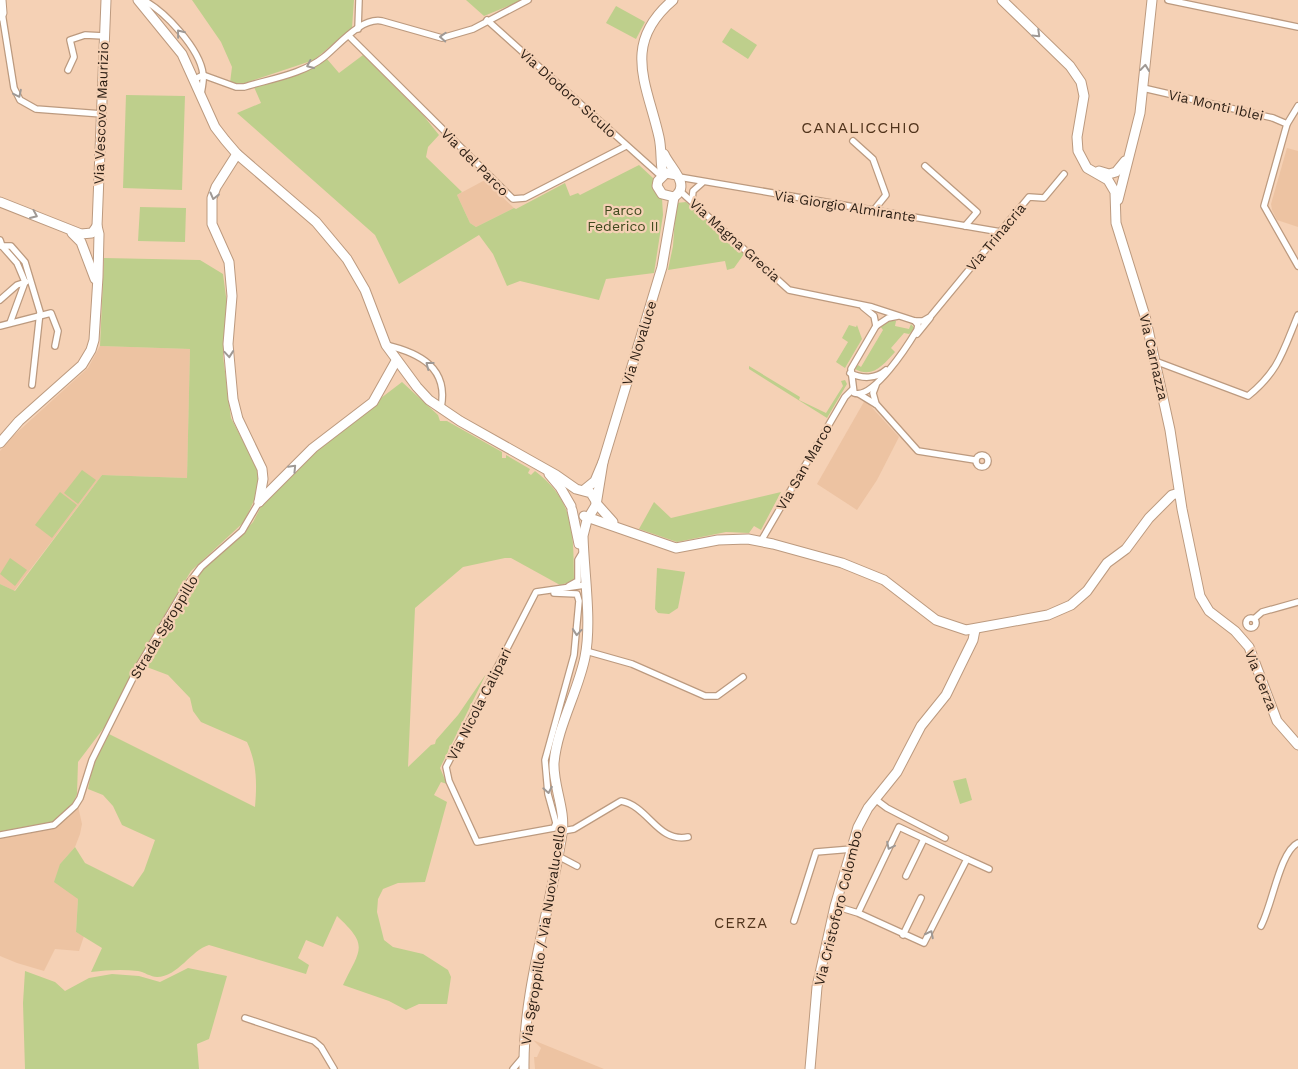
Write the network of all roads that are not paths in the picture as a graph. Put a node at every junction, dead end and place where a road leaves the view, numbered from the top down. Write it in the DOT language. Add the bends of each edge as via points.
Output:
graph roads {
  1 [pos="1,0"];
  2 [pos="131,0"];
  3 [pos="138,0"];
  4 [pos="143,0"];
  5 [pos="359,0"];
  6 [pos="528,0"];
  7 [pos="673,0"];
  8 [pos="1002,0"];
  9 [pos="1152,0"];
  10 [pos="1168,0"];
  11 [pos="107,2"];
  12 [pos="1,14"];
  13 [pos="152,15"];
  14 [pos="487,20"];
  15 [pos="1298,27"];
  16 [pos="358,29"];
  17 [pos="104,36"];
  18 [pos="349,36"];
  19 [pos="0,42"];
  20 [pos="8,47"];
  21 [pos="68,70"];
  22 [pos="199,77"];
  23 [pos="1143,88"];
  24 [pos="1298,106"];
  25 [pos="102,114"];
  26 [pos="1288,124"];
  27 [pos="853,141"];
  28 [pos="626,146"];
  29 [pos="662,150"];
  30 [pos="1130,150"];
  31 [pos="237,154"];
  32 [pos="1082,159"];
  33 [pos="925,166"];
  34 [pos="1064,174"];
  35 [pos="678,176"];
  36 [pos="660,178"];
  37 [pos="690,180"];
  38 [pos="702,182"];
  39 [pos="675,193"];
  40 [pos="692,200"];
  41 [pos="0,202"];
  42 [pos="873,211"];
  43 [pos="1116,223"];
  44 [pos="97,226"];
  45 [pos="965,226"];
  46 [pos="68,230"];
  47 [pos="1001,232"];
  48 [pos="0,244"];
  49 [pos="1297,262"];
  50 [pos="28,281"];
  51 [pos="96,298"];
  52 [pos="0,300"];
  53 [pos="863,307"];
  54 [pos="934,312"];
  55 [pos="1298,315"];
  56 [pos="40,316"];
  57 [pos="898,316"];
  58 [pos="915,321"];
  59 [pos="10,323"];
  60 [pos="0,326"];
  61 [pos="876,326"];
  62 [pos="912,338"];
  63 [pos="386,345"];
  64 [pos="55,346"];
  65 [pos="1155,360"];
  66 [pos="396,361"];
  67 [pos="889,367"];
  68 [pos="850,373"];
  69 [pos="32,385"];
  70 [pos="876,385"];
  71 [pos="850,392"];
  72 [pos="859,394"];
  73 [pos="877,406"];
  74 [pos="441,408"];
  75 [pos="19,421"];
  76 [pos="0,432"];
  77 [pos="0,443"];
  78 [pos="975,460"];
  79 [pos="603,462"];
  80 [pos="543,469"];
  81 [pos="583,490"];
  82 [pos="1180,493"];
  83 [pos="259,502"];
  84 [pos="596,502"];
  85 [pos="572,508"];
  86 [pos="1182,509"];
  87 [pos="588,516"];
  88 [pos="603,521"];
  89 [pos="622,528"];
  90 [pos="583,536"];
  91 [pos="761,541"];
  92 [pos="581,555"];
  93 [pos="584,566"];
  94 [pos="585,586"];
  95 [pos="563,589"];
  96 [pos="550,592"];
  97 [pos="582,601"];
  98 [pos="1298,602"];
  99 [pos="1254,620"];
  100 [pos="975,630"];
  101 [pos="586,651"];
  102 [pos="743,677"];
  103 [pos="1298,746"];
  104 [pos="875,799"];
  105 [pos="560,826"];
  106 [pos="0,835"];
  107 [pos="688,836"];
  108 [pos="945,838"];
  109 [pos="924,839"];
  110 [pos="1298,843"];
  111 [pos="852,849"];
  112 [pos="558,856"];
  113 [pos="967,859"];
  114 [pos="577,866"];
  115 [pos="989,869"];
  116 [pos="906,876"];
  117 [pos="921,898"];
  118 [pos="836,906"];
  119 [pos="858,913"];
  120 [pos="794,921"];
  121 [pos="1261,926"];
  122 [pos="903,935"];
  123 [pos="245,1018"];
  124 [pos="524,1056"];
  125 [pos="334,1069"];
  126 [pos="513,1069"];
  127 [pos="524,1069"];
  128 [pos="810,1069"];
  1 -- 12 [label="main road"];
  2 -- 13 [label="main road"];
  3 -- 13 [label="main road"];
  22 -- 4 [label="street, one-way" via="195,53 182,34 156,7"];
  5 -- 16 [label="street"];
  6 -- 14 [label="street"];
  7 -- 29 [label="main road" via="656,17 649,30 641,61 643,83"];
  8 -- 32 [label="main road, one-way" via="1070,66 1081,82 1084,105 1077,145"];
  23 -- 9 [label="main road, one-way"];
  10 -- 15 [label="street"];
  11 -- 17 [label="main road, Via Vescovo Maurizio"];
  12 -- 20 [label="street"];
  13 -- 22 [label="main road"];
  14 -- 16 [label="street, one-way" via="450,38 378,20"];
  14 -- 28 [label="street, Via Diodoro Siculo"];
  16 -- 18 [label="street"];
  17 -- 21 [label="street" via="85,35 70,40 74,57"];
  17 -- 25 [label="main road, Via Vescovo Maurizio"];
  18 -- 22 [label="street, one-way" via="311,66 244,87"];
  18 -- 28 [label="street, Via del Parco" via="513,199 525,198"];
  19 -- 20 [label="street"];
  20 -- 25 [label="street, one-way" via="14,88 24,104 36,109"];
  22 -- 31 [label="main road" via="201,94 215,127"];
  23 -- 26 [label="street, Via Monti Iblei"];
  23 -- 30 [label="main road"];
  24 -- 26 [label="street"];
  25 -- 44 [label="main road, Via Vescovo Maurizio"];
  26 -- 49 [label="street" via="1264,206"];
  27 -- 42 [label="street" via="873,159 886,195"];
  28 -- 36 [label="street, Via Diodoro Siculo"];
  29 -- 35 [label="main road"];
  29 -- 36 [label="main road"];
  30 -- 32 [label="main road" via="1120,170 1112,174 1098,170"];
  30 -- 43 [label="main road" via="1119,192"];
  31 -- 63 [label="main road" via="333,240 366,290"];
  31 -- 83 [label="main road, Strada Sgroppillo, one-way" via="214,193 212,224 228,262 232,296 228,344 233,399 238,419 262,468"];
  32 -- 43 [label="main road" via="1087,168 1108,180 1113,187"];
  33 -- 45 [label="street" via="977,212"];
  34 -- 47 [label="street, Via Trinacria" via="1044,198 1029,198"];
  35 -- 36 [label="main road" via="672,173"];
  35 -- 37 [label="street, Via Giorgio Almirante"];
  35 -- 39 [label="main road"];
  36 -- 39 [label="main road" via="658,189"];
  37 -- 38 [label="street, Via Giorgio Almirante"];
  37 -- 39 [label="street"];
  38 -- 40 [label="street" via="693,191"];
  38 -- 42 [label="street, Via Giorgio Almirante"];
  39 -- 40 [label="street, Via Magna Grecia"];
  39 -- 79 [label="main road, Via Novaluce" via="662,267"];
  40 -- 53 [label="street, Via Magna Grecia" via="789,290"];
  41 -- 46 [label="main road, one-way"];
  42 -- 45 [label="street, Via Giorgio Almirante"];
  43 -- 65 [label="main road, Via Carnazza"];
  44 -- 46 [label="main road" via="89,234"];
  44 -- 51 [label="main road, Via Vescovo Maurizio"];
  45 -- 47 [label="street, Via Giorgio Almirante"];
  46 -- 51 [label="main road" via="81,242 93,270"];
  47 -- 54 [label="street, Via Trinacria"];
  48 -- 50 [label="street"];
  50 -- 52 [label="street"];
  50 -- 56 [label="street"];
  50 -- 59 [label="street"];
  51 -- 75 [label="main road" via="94,340 86,360"];
  53 -- 57 [label="street"];
  53 -- 61 [label="street" via="872,314"];
  54 -- 58 [label="street" via="927,319"];
  54 -- 62 [label="street, Via Trinacria"];
  55 -- 65 [label="street" via="1275,370 1248,396"];
  56 -- 59 [label="street"];
  56 -- 64 [label="street" via="50,313 58,331"];
  56 -- 69 [label="street"];
  57 -- 58 [label="street"];
  57 -- 61 [label="street"];
  58 -- 62 [label="street" via="918,328"];
  59 -- 60 [label="street"];
  61 -- 68 [label="street"];
  62 -- 67 [label="street, Via Trinacria"];
  63 -- 66 [label="main road"];
  74 -- 63 [label="street, one-way" via="444,391 436,370 406,350"];
  65 -- 82 [label="main road, Via Carnazza"];
  66 -- 74 [label="main road" via="417,387"];
  83 -- 66 [label="main road, one-way" via="313,448 373,402"];
  67 -- 68 [label="street" via="879,375 866,377"];
  67 -- 70 [label="street, Via Trinacria"];
  68 -- 71 [label="street"];
  70 -- 72 [label="street"];
  70 -- 73 [label="street" via="873,396"];
  71 -- 72 [label="street"];
  71 -- 91 [label="street, Via San Marco"];
  72 -- 73 [label="street"];
  73 -- 78 [label="street" via="918,451"];
  74 -- 80 [label="main road"];
  75 -- 76 [label="main road"];
  75 -- 77 [label="main road"];
  79 -- 81 [label="main road" via="595,481"];
  79 -- 84 [label="main road"];
  80 -- 81 [label="main road"];
  80 -- 85 [label="main road" via="560,487"];
  81 -- 84 [label="main road" via="591,492"];
  81 -- 85 [label="main road" via="572,497"];
  82 -- 86 [label="main road, Via Carnazza"];
  82 -- 100 [label="main road" via="1172,495 1149,518 1126,549 1107,563 1071,605 1048,615"];
  83 -- 106 [label="street, Strada Sgroppillo" via="242,531 202,567 185,588 136,673 92,760 75,806 54,825"];
  84 -- 87 [label="main road"];
  84 -- 89 [label="main road"];
  85 -- 87 [label="main road" via="577,514"];
  85 -- 92 [label="main road"];
  86 -- 103 [label="main road, Via Cerza" via="1200,596 1209,611 1235,631 1249,647 1277,720"];
  87 -- 88 [label="main road"];
  87 -- 90 [label="main road"];
  88 -- 89 [label="main road"];
  88 -- 90 [label="main road"];
  89 -- 91 [label="main road" via="676,548 731,538"];
  90 -- 93 [label="main road"];
  91 -- 100 [label="main road" via="868,573 884,580 936,620 960,629"];
  92 -- 93 [label="main road"];
  92 -- 95 [label="street" via="578,581"];
  93 -- 94 [label="main road, Via Sgroppillo / Via Nuovalucello"];
  94 -- 95 [label="street, Via Nicola Calipari"];
  94 -- 97 [label="main road, Via Sgroppillo / Via Nuovalucello"];
  95 -- 96 [label="street, Via Nicola Calipari"];
  96 -- 97 [label="street" via="577,594"];
  96 -- 105 [label="street, Via Nicola Calipari" via="536,592 446,770 477,842"];
  97 -- 101 [label="main road, Via Sgroppillo / Via Nuovalucello"];
  97 -- 105 [label="street, one-way" via="574,655 545,760 548,794"];
  98 -- 99 [label="street" via="1262,612"];
  100 -- 104 [label="main road, Via Cristoforo Colombo" via="946,695 915,736 897,772"];
  101 -- 102 [label="street" via="632,664 705,696 717,696"];
  101 -- 105 [label="main road, Via Sgroppillo / Via Nuovalucello" via="554,763"];
  104 -- 108 [label="street" via="886,808"];
  104 -- 111 [label="main road, Via Cristoforo Colombo" via="863,816"];
  105 -- 107 [label="street" via="574,829 622,801 671,837"];
  105 -- 112 [label="main road, Via Sgroppillo / Via Nuovalucello"];
  109 -- 113 [label="street"];
  109 -- 116 [label="street"];
  109 -- 119 [label="street, one-way" via="899,827"];
  110 -- 121 [label="street" via="1286,854 1269,912"];
  111 -- 118 [label="main road, Via Cristoforo Colombo"];
  111 -- 120 [label="street" via="816,852"];
  112 -- 114 [label="street"];
  112 -- 124 [label="main road, Via Sgroppillo / Via Nuovalucello" via="536,962"];
  113 -- 115 [label="street"];
  122 -- 113 [label="street, one-way" via="921,944 926,942"];
  117 -- 122 [label="street"];
  118 -- 119 [label="street"];
  118 -- 128 [label="main road, Via Cristoforo Colombo" via="817,987"];
  119 -- 122 [label="street"];
  123 -- 125 [label="street" via="314,1041"];
  124 -- 126 [label="street"];
  124 -- 127 [label="main road, Via Sgroppillo / Via Nuovalucello"];
}
